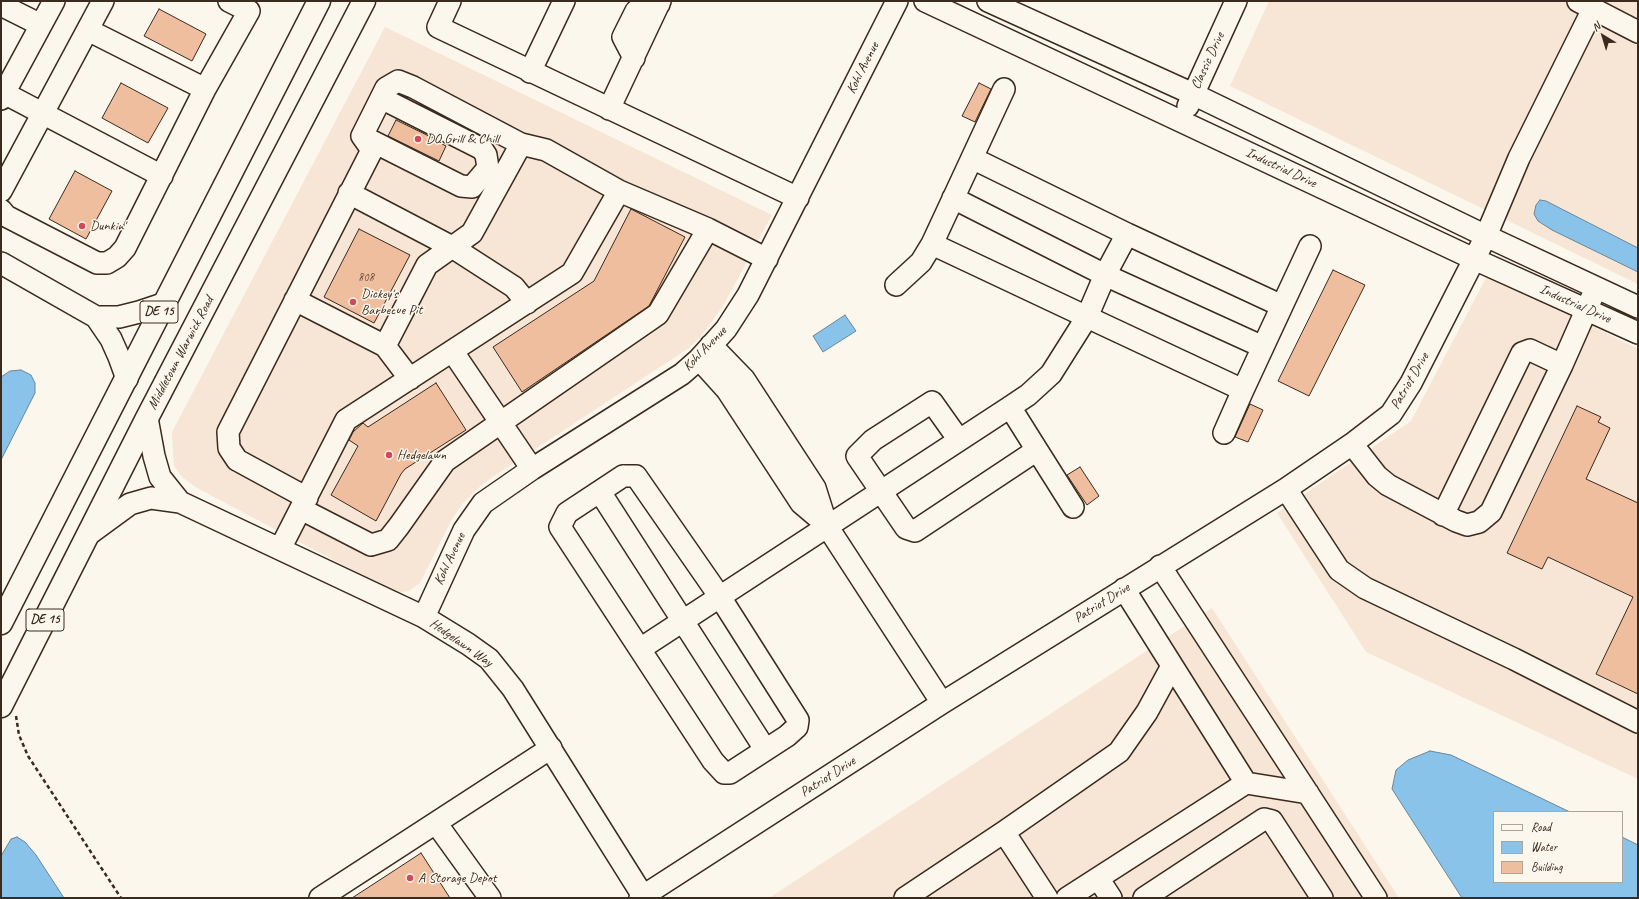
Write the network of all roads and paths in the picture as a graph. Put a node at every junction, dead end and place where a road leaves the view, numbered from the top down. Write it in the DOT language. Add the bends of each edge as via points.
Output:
graph roads {
  1 [pos="54,1"];
  2 [pos="103,1"];
  3 [pos="229,1"];
  4 [pos="319,1"];
  5 [pos="364,1"];
  6 [pos="450,1"];
  7 [pos="564,1"];
  8 [pos="896,1"];
  9 [pos="925,1"];
  10 [pos="988,1"];
  11 [pos="1236,1"];
  12 [pos="660,2"];
  13 [pos="1,5"];
  14 [pos="1585,5"];
  15 [pos="41,25"];
  16 [pos="88,30"];
  17 [pos="1638,32"];
  18 [pos="530,72"];
  19 [pos="205,89"];
  20 [pos="1004,89"];
  21 [pos="1193,94"];
  22 [pos="3,96"];
  23 [pos="381,98"];
  24 [pos="609,109"];
  25 [pos="43,114"];
  26 [pos="1181,121"];
  27 [pos="362,136"];
  28 [pos="521,144"];
  29 [pos="972,158"];
  30 [pos="162,176"];
  31 [pos="1,191"];
  32 [pos="619,191"];
  33 [pos="349,193"];
  34 [pos="798,198"];
  35 [pos="952,198"];
  36 [pos="1,210"];
  37 [pos="708,228"];
  38 [pos="1127,234"];
  39 [pos="1486,236"];
  40 [pos="932,244"];
  41 [pos="1310,246"];
  42 [pos="452,247"];
  43 [pos="766,259"];
  44 [pos="1474,259"];
  45 [pos="1,263"];
  46 [pos="1105,275"];
  47 [pos="896,285"];
  48 [pos="1597,288"];
  49 [pos="295,300"];
  50 [pos="527,303"];
  51 [pos="163,304"];
  52 [pos="1282,306"];
  53 [pos="1638,307"];
  54 [pos="1587,309"];
  55 [pos="96,317"];
  56 [pos="1088,317"];
  57 [pos="1638,333"];
  58 [pos="385,346"];
  59 [pos="1263,347"];
  60 [pos="453,352"];
  61 [pos="705,352"];
  62 [pos="1562,365"];
  63 [pos="127,379"];
  64 [pos="410,379"];
  65 [pos="1243,390"];
  66 [pos="1010,407"];
  67 [pos="147,418"];
  68 [pos="501,423"];
  69 [pos="1224,433"];
  70 [pos="959,440"];
  71 [pos="1352,444"];
  72 [pos="1037,450"];
  73 [pos="532,469"];
  74 [pos="1286,489"];
  75 [pos="880,491"];
  76 [pos="600,492"];
  77 [pos="180,502"];
  78 [pos="304,503"];
  79 [pos="1073,507"];
  80 [pos="1442,515"];
  81 [pos="827,526"];
  82 [pos="89,534"];
  83 [pos="280,549"];
  84 [pos="1160,566"];
  85 [pos="1124,589"];
  86 [pos="720,597"];
  87 [pos="424,617"];
  88 [pos="684,621"];
  89 [pos="1,623"];
  90 [pos="640,649"];
  91 [pos="1172,666"];
  92 [pos="942,703"];
  93 [pos="8,709"];
  94 [pos="1638,722"];
  95 [pos="551,748"];
  96 [pos="765,749"];
  97 [pos="1246,783"];
  98 [pos="1308,793"];
  99 [pos="436,823"];
  100 [pos="1004,832"];
  101 [pos="1098,878"];
  102 [pos="1368,895"];
  103 [pos="641,897"];
  104 [pos="121,898"];
  105 [pos="320,898"];
  106 [pos="490,898"];
  107 [pos="905,898"];
  108 [pos="1047,898"];
  109 [pos="1067,898"];
  110 [pos="1111,898"];
  111 [pos="1144,898"];
  112 [pos="1322,898"];
  1 -- 15 [label="street"];
  2 -- 16 [label="street"];
  3 -- 19 [label="street" via="249,10"];
  4 -- 51 [label="main road, DE 15"];
  5 -- 67 [label="main road, Middletown Warwick Road / DE 15"];
  6 -- 18 [label="street" via="438,27"];
  7 -- 18 [label="street"];
  8 -- 34 [label="street, Kohl Avenue"];
  9 -- 26 [label="street, Industrial Drive"];
  10 -- 21 [label="street, Industrial Drive"];
  11 -- 21 [label="street, Classic Drive"];
  12 -- 24 [label="street"];
  13 -- 15 [label="street"];
  14 -- 17 [label="street"];
  14 -- 39 [label="street, Patriot Drive"];
  15 -- 22 [label="street"];
  16 -- 19 [label="street"];
  16 -- 25 [label="street"];
  18 -- 24 [label="street"];
  19 -- 30 [label="street"];
  20 -- 29 [label="street"];
  21 -- 26 [label="street, Classic Drive"];
  21 -- 39 [label="street, Industrial Drive"];
  22 -- 25 [label="street"];
  23 -- 27 [label="street"];
  23 -- 27 [label="street" via="482,149 486,155 488,168 472,187 461,186"];
  23 -- 28 [label="street" via="386,88 398,81"];
  24 -- 34 [label="street"];
  25 -- 30 [label="street"];
  25 -- 31 [label="street"];
  26 -- 44 [label="street, Industrial Drive"];
  27 -- 33 [label="street" via="372,150"];
  28 -- 32 [label="street" via="546,150"];
  28 -- 42 [label="street" via="472,233"];
  29 -- 35 [label="street"];
  29 -- 38 [label="street"];
  30 -- 36 [label="street" via="125,248 117,257 107,262 97,263 6,216"];
  32 -- 37 [label="street"];
  32 -- 50 [label="street" via="572,273"];
  33 -- 42 [label="street"];
  33 -- 49 [label="street"];
  34 -- 43 [label="street, Kohl Avenue"];
  35 -- 40 [label="street"];
  35 -- 46 [label="street"];
  37 -- 43 [label="street"];
  37 -- 68 [label="street" via="658,314"];
  38 -- 46 [label="street"];
  38 -- 52 [label="street"];
  39 -- 44 [label="street, Patriot Drive"];
  39 -- 48 [label="street, Industrial Drive"];
  40 -- 47 [label="street" via="921,262"];
  40 -- 56 [label="street"];
  41 -- 52 [label="street"];
  42 -- 50 [label="street" via="514,287"];
  42 -- 58 [label="street" via="427,265"];
  43 -- 61 [label="street, Kohl Avenue" via="748,295 726,329"];
  44 -- 54 [label="street, Industrial Drive"];
  44 -- 71 [label="street, Patriot Drive" via="1411,383 1391,414"];
  45 -- 55 [label="street"];
  46 -- 56 [label="street"];
  46 -- 59 [label="street"];
  48 -- 53 [label="street, Industrial Drive"];
  48 -- 54 [label="street"];
  49 -- 58 [label="street"];
  49 -- 78 [label="street" via="228,432 229,448 237,460"];
  50 -- 60 [label="street"];
  51 -- 55 [label="street" via="119,317"];
  51 -- 63 [label="main road, DE 15"];
  52 -- 59 [label="street"];
  54 -- 57 [label="street, Industrial Drive"];
  54 -- 62 [label="street"];
  55 -- 63 [label="street" via="111,339"];
  56 -- 65 [label="street"];
  56 -- 66 [label="street" via="1051,374"];
  58 -- 64 [label="street"];
  59 -- 65 [label="street"];
  60 -- 64 [label="street"];
  60 -- 68 [label="street"];
  61 -- 73 [label="street, Kohl Avenue" via="682,374"];
  61 -- 81 [label="street" via="744,379 815,488"];
  62 -- 80 [label="street" via="1491,512 1478,522 1467,525"];
  62 -- 80 [label="street" via="1530,350 1522,353"];
  63 -- 89 [label="main road, DE 15"];
  64 -- 78 [label="street" via="346,420"];
  65 -- 69 [label="street"];
  66 -- 70 [label="street"];
  66 -- 72 [label="street"];
  67 -- 77 [label="street" via="160,477"];
  67 -- 82 [label="main road, Middletown Warwick Road / DE 15"];
  68 -- 73 [label="street"];
  68 -- 78 [label="street" via="445,461 388,540 371,545"];
  70 -- 75 [label="street"];
  70 -- 75 [label="street" via="932,402 873,440 857,456"];
  71 -- 74 [label="street, Patriot Drive"];
  71 -- 80 [label="street" via="1377,476 1388,485"];
  72 -- 75 [label="street" via="915,531 906,528"];
  72 -- 79 [label="street"];
  73 -- 87 [label="street, Kohl Avenue" via="483,503 472,516"];
  74 -- 84 [label="street, Patriot Drive"];
  74 -- 94 [label="street" via="1339,570 1365,588"];
  75 -- 81 [label="street"];
  76 -- 86 [label="street" via="623,476 636,476"];
  76 -- 88 [label="street"];
  76 -- 90 [label="street" via="567,513 560,527"];
  77 -- 82 [label="street" via="151,498 130,504"];
  77 -- 83 [label="street, Hedgelawn Way"];
  78 -- 83 [label="street"];
  81 -- 86 [label="street"];
  81 -- 92 [label="street"];
  82 -- 93 [label="main road, Middletown Warwick Road / DE 15"];
  83 -- 87 [label="street, Hedgelawn Way"];
  84 -- 85 [label="street, Patriot Drive"];
  84 -- 98 [label="street"];
  85 -- 91 [label="street"];
  85 -- 92 [label="street, Patriot Drive"];
  86 -- 88 [label="street"];
  86 -- 96 [label="street" via="798,720 797,727"];
  87 -- 95 [label="street, Hedgelawn Way" via="489,658 513,689"];
  88 -- 90 [label="street"];
  88 -- 96 [label="street"];
  90 -- 96 [label="street" via="713,761 724,773 730,772"];
  91 -- 97 [label="street"];
  91 -- 100 [label="street" via="1147,712 1119,752"];
  92 -- 103 [label="street, Patriot Drive"];
  93 -- 104 [label="path" via="28,756"];
  95 -- 99 [label="street"];
  95 -- 103 [label="street, Hedgelawn Way"];
  97 -- 98 [label="street"];
  97 -- 101 [label="street"];
  98 -- 102 [label="street"];
  99 -- 105 [label="street"];
  99 -- 106 [label="street"];
  100 -- 107 [label="street"];
  100 -- 108 [label="street"];
  101 -- 109 [label="street"];
  101 -- 110 [label="street"];
  111 -- 112 [label="street" via="1264,819 1272,821"];
}
